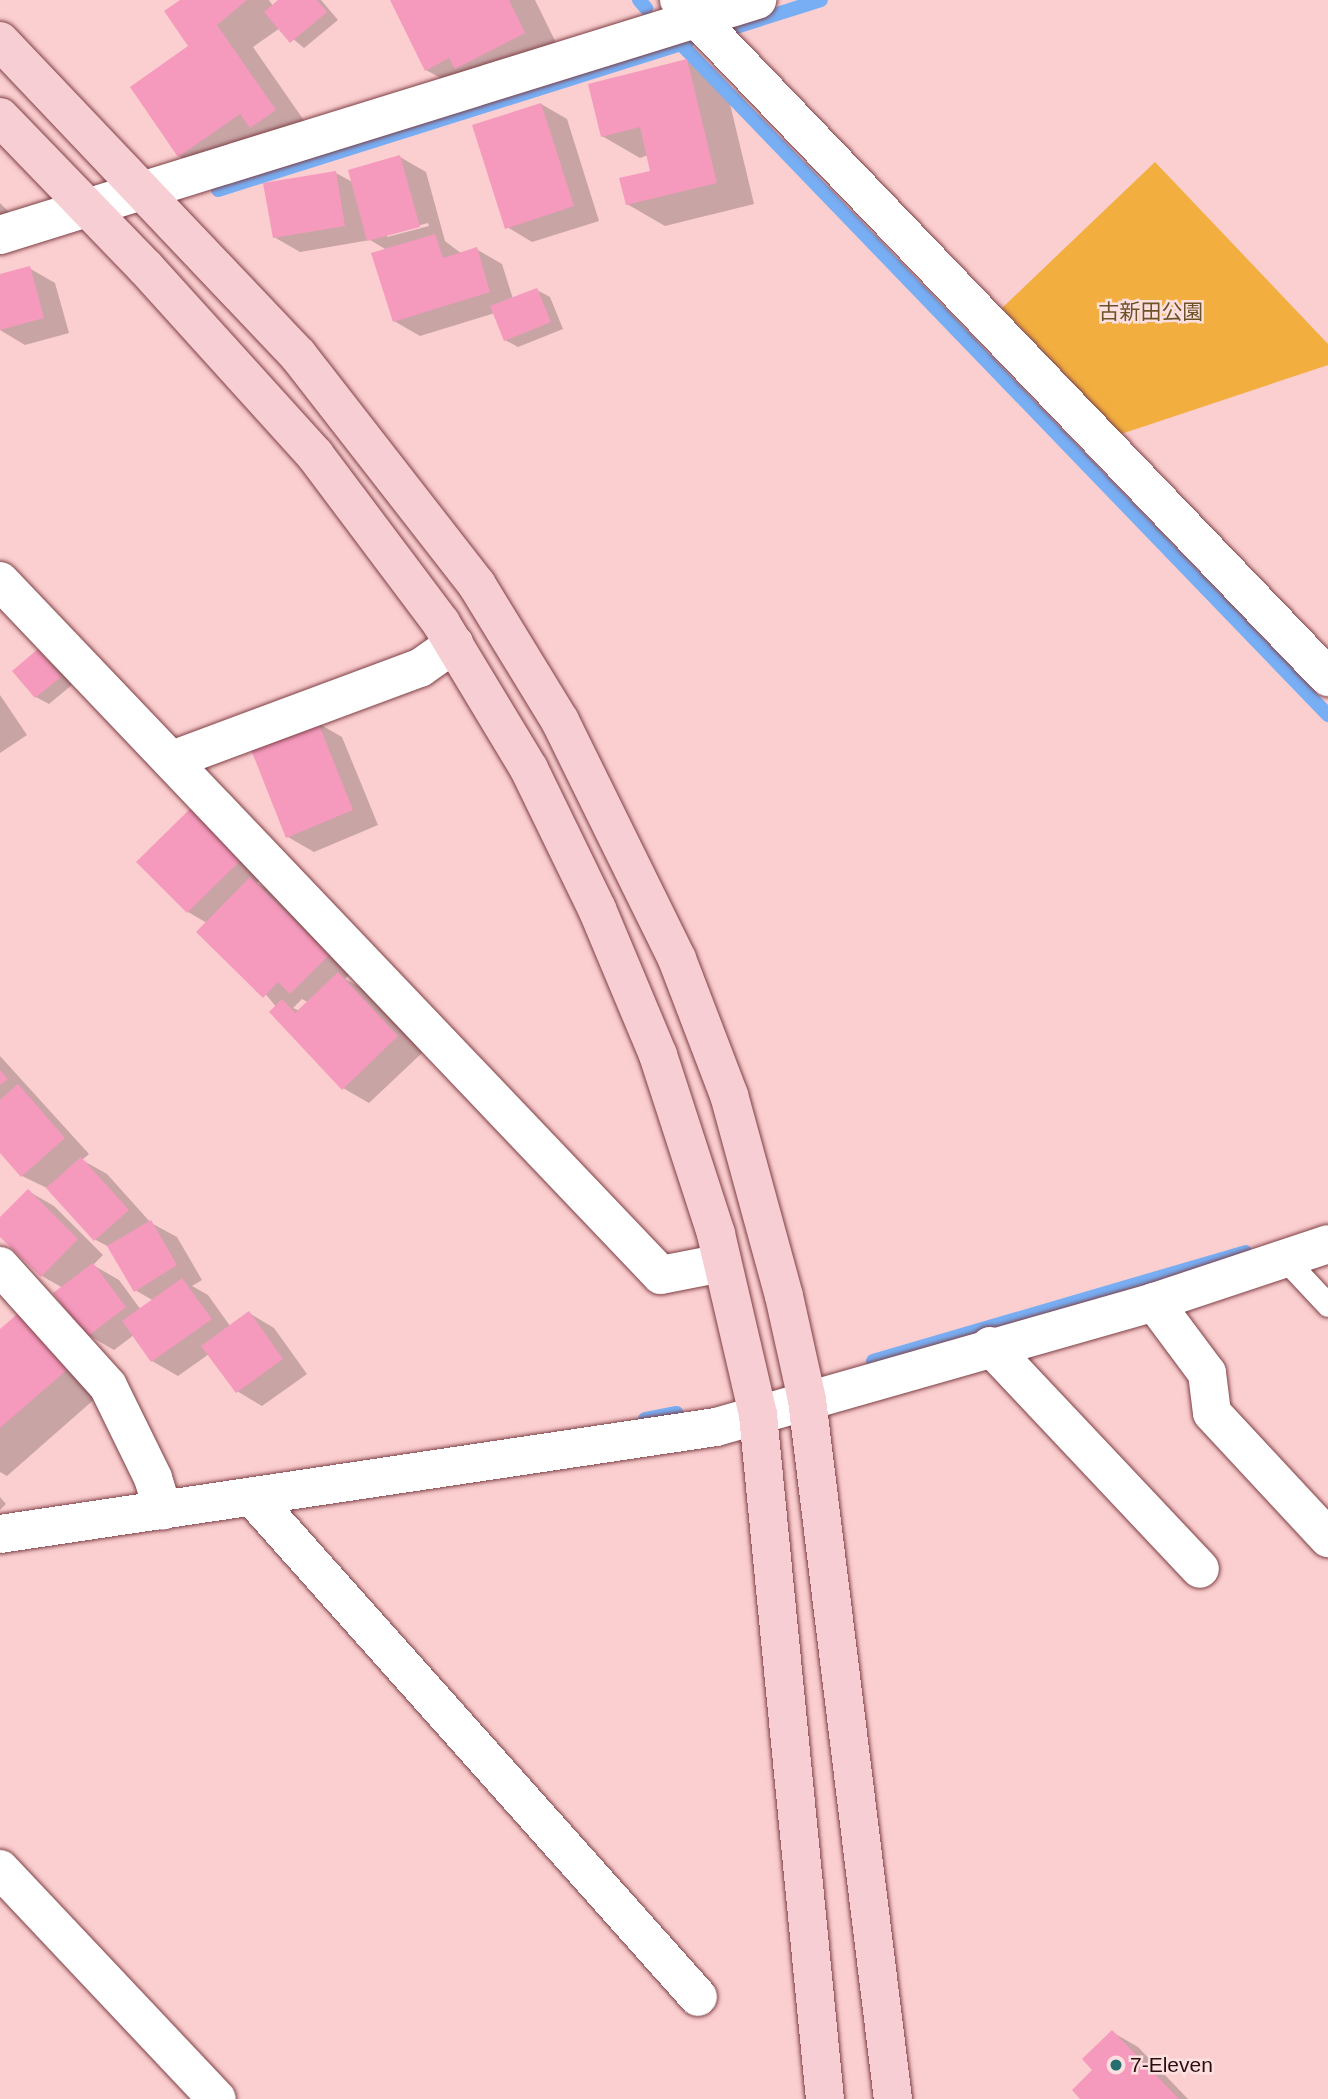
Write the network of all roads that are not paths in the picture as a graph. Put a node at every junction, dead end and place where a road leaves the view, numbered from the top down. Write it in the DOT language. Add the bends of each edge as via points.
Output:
graph roads {
  1 [pos="757,0"];
  2 [pos="701,22"];
  3 [pos="0,41"];
  4 [pos="0,117"];
  5 [pos="145,192"];
  6 [pos="87,209"];
  7 [pos="0,236"];
  8 [pos="0,581"];
  9 [pos="454,644"];
  10 [pos="1328,677"];
  11 [pos="172,760"];
  12 [pos="1328,1244"];
  13 [pos="1284,1258"];
  14 [pos="722,1263"];
  15 [pos="0,1266"];
  16 [pos="1154,1302"];
  17 [pos="1328,1305"];
  18 [pos="990,1346"];
  19 [pos="807,1400"];
  20 [pos="758,1415"];
  21 [pos="159,1496"];
  22 [pos="254,1499"];
  23 [pos="0,1534"];
  24 [pos="1328,1538"];
  25 [pos="1200,1569"];
  26 [pos="0,1869"];
  27 [pos="698,1997"];
  28 [pos="217,2099"];
  29 [pos="825,2099"];
  30 [pos="893,2099"];
  1 -- 2 [label="street"];
  2 -- 5 [label="street"];
  2 -- 10 [label="street"];
  3 -- 5 [label="street"];
  4 -- 6 [label="street"];
  5 -- 6 [label="street"];
  5 -- 19 [label="street" via="298,355 383,459 477,585 561,721 666,935 729,1095"];
  6 -- 7 [label="street"];
  6 -- 9 [label="street" via="315,455"];
  8 -- 11 [label="street"];
  9 -- 11 [label="street" via="421,668"];
  9 -- 14 [label="street" via="530,769 597,909 658,1055"];
  11 -- 14 [label="street" via="661,1275"];
  12 -- 13 [label="street"];
  13 -- 16 [label="street"];
  13 -- 17 [label="lane"];
  14 -- 20 [label="street"];
  15 -- 21 [label="street" via="108,1387"];
  16 -- 18 [label="street"];
  16 -- 24 [label="street" via="1208,1373 1212,1413"];
  18 -- 19 [label="street"];
  18 -- 25 [label="street"];
  19 -- 20 [label="street"];
  19 -- 30 [label="street"];
  20 -- 22 [label="street" via="716,1427"];
  20 -- 29 [label="street"];
  21 -- 22 [label="street"];
  21 -- 23 [label="street"];
  22 -- 27 [label="street"];
  26 -- 28 [label="street"];
}
